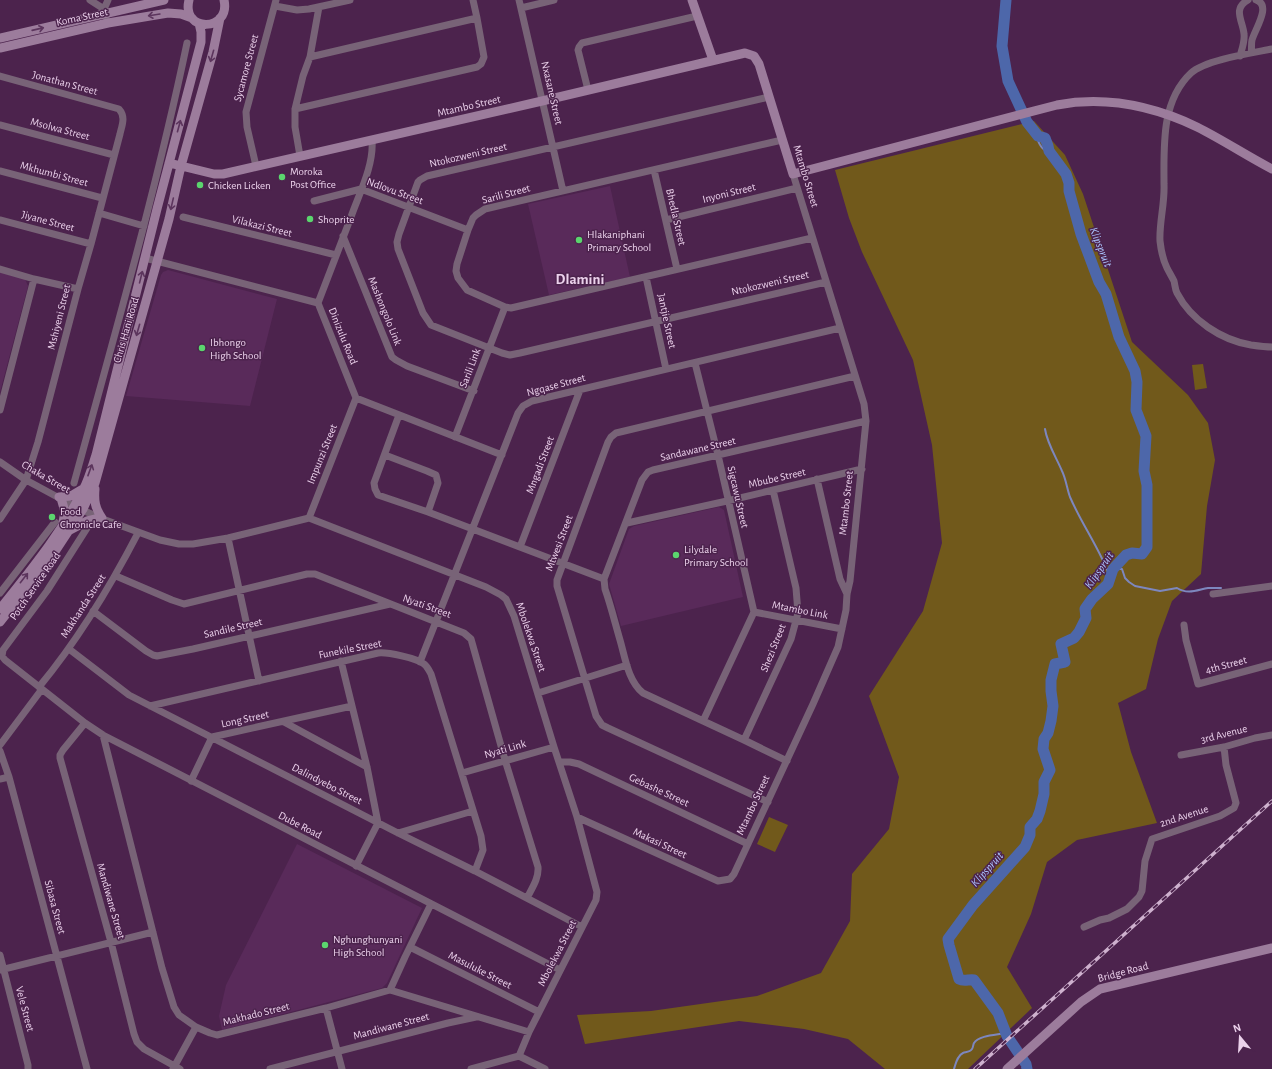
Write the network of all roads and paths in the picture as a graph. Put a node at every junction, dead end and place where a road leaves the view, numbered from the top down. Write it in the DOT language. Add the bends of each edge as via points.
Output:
graph roads {
  1 [pos="90,0"];
  2 [pos="108,0"];
  3 [pos="164,0"];
  4 [pos="189,0"];
  5 [pos="350,0"];
  6 [pos="472,0"];
  7 [pos="519,0"];
  8 [pos="554,0"];
  9 [pos="692,0"];
  10 [pos="1248,0"];
  11 [pos="1256,0"];
  12 [pos="225,2"];
  13 [pos="276,3"];
  14 [pos="319,7"];
  15 [pos="521,8"];
  16 [pos="105,11"];
  17 [pos="697,16"];
  18 [pos="220,18"];
  19 [pos="477,18"];
  20 [pos="195,21"];
  21 [pos="108,23"];
  22 [pos="0,38"];
  23 [pos="187,42"];
  24 [pos="0,48"];
  25 [pos="1272,49"];
  26 [pos="1251,53"];
  27 [pos="1240,56"];
  28 [pos="310,57"];
  29 [pos="713,60"];
  30 [pos="0,76"];
  31 [pos="588,90"];
  32 [pos="769,96"];
  33 [pos="542,102"];
  34 [pos="294,110"];
  35 [pos="123,114"];
  36 [pos="1168,115"];
  37 [pos="0,125"];
  38 [pos="782,140"];
  39 [pos="372,141"];
  40 [pos="553,147"];
  41 [pos="114,155"];
  42 [pos="300,156"];
  43 [pos="169,163"];
  44 [pos="181,166"];
  45 [pos="256,166"];
  46 [pos="1272,169"];
  47 [pos="654,170"];
  48 [pos="0,171"];
  49 [pos="793,174"];
  50 [pos="797,188"];
  51 [pos="361,189"];
  52 [pos="563,191"];
  53 [pos="102,198"];
  54 [pos="314,201"];
  55 [pos="409,208"];
  56 [pos="99,213"];
  57 [pos="183,217"];
  58 [pos="0,220"];
  59 [pos="666,220"];
  60 [pos="144,226"];
  61 [pos="468,230"];
  62 [pos="343,236"];
  63 [pos="812,238"];
  64 [pos="91,244"];
  65 [pos="336,255"];
  66 [pos="145,258"];
  67 [pos="157,261"];
  68 [pos="0,269"];
  69 [pos="677,269"];
  70 [pos="646,277"];
  71 [pos="34,279"];
  72 [pos="826,282"];
  73 [pos="78,289"];
  74 [pos="318,303"];
  75 [pos="505,307"];
  76 [pos="656,321"];
  77 [pos="840,328"];
  78 [pos="1272,347"];
  79 [pos="490,348"];
  80 [pos="695,363"];
  81 [pos="666,369"];
  82 [pos="855,376"];
  83 [pos="580,390"];
  84 [pos="474,391"];
  85 [pos="356,398"];
  86 [pos="0,410"];
  87 [pos="707,412"];
  88 [pos="399,415"];
  89 [pos="866,421"];
  90 [pos="456,437"];
  91 [pos="385,455"];
  92 [pos="502,455"];
  93 [pos="718,455"];
  94 [pos="0,462"];
  95 [pos="862,469"];
  96 [pos="817,479"];
  97 [pos="26,480"];
  98 [pos="74,483"];
  99 [pos="95,483"];
  100 [pos="84,489"];
  101 [pos="773,490"];
  102 [pos="60,498"];
  103 [pos="728,501"];
  104 [pos="78,508"];
  105 [pos="428,512"];
  106 [pos="101,518"];
  107 [pos="309,518"];
  108 [pos="0,519"];
  109 [pos="627,523"];
  110 [pos="62,526"];
  111 [pos="87,528"];
  112 [pos="473,529"];
  113 [pos="138,533"];
  114 [pos="228,538"];
  115 [pos="520,547"];
  116 [pos="563,562"];
  117 [pos="455,575"];
  118 [pos="116,576"];
  119 [pos="604,579"];
  120 [pos="1272,586"];
  121 [pos="239,591"];
  122 [pos="0,593"];
  123 [pos="847,594"];
  124 [pos="1213,594"];
  125 [pos="390,604"];
  126 [pos="0,609"];
  127 [pos="93,611"];
  128 [pos="754,612"];
  129 [pos="796,619"];
  130 [pos="437,621"];
  131 [pos="0,622"];
  132 [pos="1184,625"];
  133 [pos="842,629"];
  134 [pos="249,636"];
  135 [pos="69,649"];
  136 [pos="341,661"];
  137 [pos="420,662"];
  138 [pos="1272,664"];
  139 [pos="627,666"];
  140 [pos="585,679"];
  141 [pos="259,681"];
  142 [pos="40,688"];
  143 [pos="538,693"];
  144 [pos="150,706"];
  145 [pos="352,706"];
  146 [pos="284,722"];
  147 [pos="703,722"];
  148 [pos="85,723"];
  149 [pos="1272,735"];
  150 [pos="103,736"];
  151 [pos="212,737"];
  152 [pos="744,740"];
  153 [pos="0,745"];
  154 [pos="554,747"];
  155 [pos="1224,747"];
  156 [pos="0,751"];
  157 [pos="1181,755"];
  158 [pos="505,760"];
  159 [pos="787,761"];
  160 [pos="559,762"];
  161 [pos="367,767"];
  162 [pos="462,773"];
  163 [pos="9,777"];
  164 [pos="0,780"];
  165 [pos="191,781"];
  166 [pos="768,802"];
  167 [pos="473,811"];
  168 [pos="577,817"];
  169 [pos="378,823"];
  170 [pos="398,833"];
  171 [pos="748,844"];
  172 [pos="356,866"];
  173 [pos="475,871"];
  174 [pos="734,874"];
  175 [pos="527,898"];
  176 [pos="431,904"];
  177 [pos="582,927"];
  178 [pos="1084,927"];
  179 [pos="153,932"];
  180 [pos="111,942"];
  181 [pos="410,947"];
  182 [pos="1272,948"];
  183 [pos="0,955"];
  184 [pos="56,956"];
  185 [pos="2,970"];
  186 [pos="560,970"];
  187 [pos="390,990"];
  188 [pos="326,1008"];
  189 [pos="450,1009"];
  190 [pos="539,1012"];
  191 [pos="476,1017"];
  192 [pos="448,1023"];
  193 [pos="196,1027"];
  194 [pos="529,1032"];
  195 [pos="338,1052"];
  196 [pos="519,1056"];
  197 [pos="176,1068"];
  198 [pos="1008,1068"];
  199 [pos="28,1069"];
  200 [pos="87,1069"];
  201 [pos="270,1069"];
  202 [pos="342,1069"];
  203 [pos="471,1069"];
  204 [pos="545,1069"];
  1 -- 16 [label="street"];
  2 -- 16 [label="street"];
  3 -- 16 [label="main road, Koma Street"];
  4 -- 20 [label="main road, Chris Hani Road" via="189,13"];
  5 -- 14 [label="street"];
  6 -- 19 [label="street"];
  7 -- 15 [label="street, Nxasane Street"];
  8 -- 15 [label="street"];
  9 -- 17 [label="main road"];
  10 -- 27 [label="street" via="1239,12 1245,36"];
  11 -- 26 [label="street" via="1262,3 1264,11 1252,40"];
  12 -- 18 [label="main road, Chris Hani Road" via="225,10"];
  13 -- 14 [label="street" via="297,10"];
  13 -- 45 [label="street, Sycamore Street" via="246,112"];
  14 -- 28 [label="street"];
  15 -- 33 [label="street, Nxasane Street"];
  16 -- 21 [label="street"];
  22 -- 16 [label="main road, Koma Street, one-way"];
  17 -- 29 [label="main road"];
  17 -- 31 [label="street" via="582,43 578,50"];
  18 -- 20 [label="main road" via="205,25"];
  18 -- 44 [label="main road, Chris Hani Road, one-way"];
  19 -- 28 [label="street"];
  19 -- 34 [label="street" via="484,57 482,64 477,67"];
  20 -- 21 [label="main road, Koma Street, one-way" via="181,14 168,13"];
  43 -- 20 [label="main road, Chris Hani Road, one-way" via="201,42 201,32"];
  21 -- 24 [label="main road, Koma Street"];
  23 -- 60 [label="street, Chris Hani Road"];
  25 -- 26 [label="street"];
  26 -- 27 [label="street"];
  27 -- 36 [label="street" via="1205,64 1193,71 1179,88"];
  28 -- 34 [label="street"];
  29 -- 31 [label="main road, Mtambo Street"];
  29 -- 32 [label="main road, Mtambo Street" via="743,53 751,55 758,64"];
  30 -- 35 [label="street, Jonathan Street" via="119,109"];
  31 -- 33 [label="main road, Mtambo Street"];
  32 -- 38 [label="main road, Mtambo Street"];
  32 -- 40 [label="street, Ntokozweni Street"];
  33 -- 39 [label="main road, Mtambo Street"];
  33 -- 40 [label="street, Nxasane Street"];
  34 -- 42 [label="street"];
  35 -- 41 [label="street, Mshiyeni Street"];
  36 -- 46 [label="main road" via="1196,126"];
  36 -- 49 [label="main road" via="1127,104 1066,104"];
  36 -- 78 [label="street" via="1165,129 1164,197 1160,240 1176,292 1192,314 1217,333 1250,345"];
  37 -- 41 [label="street, Msolwa Street"];
  38 -- 47 [label="street, Sarili Street"];
  38 -- 49 [label="main road, Mtambo Street"];
  39 -- 42 [label="main road, Mtambo Street"];
  39 -- 51 [label="street" via="371,160"];
  40 -- 52 [label="street, Nxasane Street"];
  40 -- 55 [label="street, Ntokozweni Street" via="427,176 418,182"];
  41 -- 53 [label="street, Mshiyeni Street"];
  42 -- 45 [label="main road, Mtambo Street"];
  43 -- 44 [label="main road, Mtambo Street"];
  43 -- 66 [label="main road, Chris Hani Road"];
  44 -- 45 [label="main road, Mtambo Street" via="214,174"];
  44 -- 67 [label="main road, Chris Hani Road, one-way"];
  47 -- 52 [label="street, Sarili Street"];
  47 -- 59 [label="street, Bhedla Street"];
  48 -- 53 [label="street, Mkhumbi Street"];
  49 -- 50 [label="street, Mtambo Street"];
  50 -- 59 [label="street, Inyoni Street"];
  50 -- 63 [label="street, Mtambo Street"];
  51 -- 54 [label="street, Ndlovu Street"];
  51 -- 55 [label="street, Ndlovu Street"];
  51 -- 62 [label="street"];
  52 -- 61 [label="street, Sarili Street" via="485,209 476,214"];
  53 -- 56 [label="street, Mshiyeni Street"];
  55 -- 61 [label="street, Ndlovu Street"];
  55 -- 79 [label="street, Ntokozweni Street" via="397,245 426,319 431,325"];
  56 -- 60 [label="street"];
  56 -- 64 [label="street, Mshiyeni Street"];
  57 -- 65 [label="street, Vilakazi Street"];
  58 -- 64 [label="street, Jiyane Street"];
  59 -- 69 [label="street, Bhedla Street"];
  60 -- 98 [label="street, Chris Hani Road"];
  61 -- 75 [label="street, Sarili Street" via="457,264 458,278 468,290"];
  62 -- 65 [label="street"];
  62 -- 84 [label="street, Mashongolo Link" via="392,357 407,366"];
  63 -- 69 [label="street"];
  63 -- 72 [label="street, Mtambo Street"];
  64 -- 73 [label="street, Mshiyeni Street"];
  65 -- 74 [label="street"];
  66 -- 67 [label="street, Dinizulu Road"];
  100 -- 66 [label="main road, Chris Hani Road, one-way" via="96,455"];
  67 -- 74 [label="street, Dinizulu Road"];
  67 -- 99 [label="main road, Chris Hani Road, one-way"];
  68 -- 71 [label="street"];
  69 -- 70 [label="street"];
  70 -- 75 [label="street" via="511,308"];
  70 -- 76 [label="street, Jantjie Street"];
  71 -- 73 [label="street"];
  71 -- 86 [label="street"];
  72 -- 76 [label="street, Ntokozweni Street"];
  72 -- 77 [label="street, Mtambo Street"];
  73 -- 97 [label="street, Mshiyeni Street"];
  74 -- 85 [label="street, Dinizulu Road"];
  75 -- 79 [label="street, Sarili Link"];
  76 -- 79 [label="street, Ntokozweni Street" via="510,355"];
  76 -- 81 [label="street, Jantjie Street"];
  77 -- 80 [label="street, Ngqase Street"];
  77 -- 82 [label="street, Mtambo Street"];
  79 -- 84 [label="street, Sarili Link"];
  80 -- 81 [label="street, Ngqase Street"];
  80 -- 87 [label="street, Sigcawu Street"];
  81 -- 83 [label="street, Ngqase Street"];
  82 -- 87 [label="street, Mtwesi Street"];
  82 -- 89 [label="street, Mtambo Street" via="864,404"];
  83 -- 92 [label="street, Ngqase Street" via="532,401 523,406"];
  83 -- 115 [label="street, Mngadi Street"];
  84 -- 90 [label="street, Sarili Link"];
  85 -- 88 [label="street"];
  85 -- 107 [label="street, Impunzi Street"];
  87 -- 93 [label="street, Sigcawu Street"];
  87 -- 116 [label="street, Mtwesi Street" via="625,430 611,437"];
  88 -- 90 [label="street"];
  88 -- 91 [label="street"];
  89 -- 93 [label="street, Sandawane Street"];
  89 -- 95 [label="street, Mtambo Street"];
  90 -- 92 [label="street"];
  91 -- 105 [label="street" via="436,475 438,483"];
  91 -- 105 [label="street" via="374,483 378,494"];
  92 -- 112 [label="street, Ngqase Street"];
  93 -- 103 [label="street, Sigcawu Street"];
  93 -- 109 [label="street, Sandawane Street" via="648,472 642,480"];
  94 -- 97 [label="street, Chaka Street"];
  95 -- 96 [label="street, Mbube Street"];
  95 -- 123 [label="street, Mtambo Street"];
  96 -- 101 [label="street, Mbube Street"];
  96 -- 123 [label="street" via="840,579"];
  97 -- 102 [label="street, Chaka Street"];
  97 -- 108 [label="street, Mshiyeni Street"];
  99 -- 104 [label="main road, Chris Hani Road"];
  99 -- 106 [label="main road" via="94,501"];
  100 -- 102 [label="main road"];
  100 -- 104 [label="main road, Chris Hani Road"];
  101 -- 103 [label="street, Mbube Street"];
  101 -- 129 [label="street, Shezi Street" via="796,588"];
  102 -- 104 [label="street, Chaka Street"];
  102 -- 110 [label="main road" via="65,512"];
  103 -- 109 [label="street, Mbube Street"];
  103 -- 128 [label="street, Sigcawu Street"];
  104 -- 106 [label="street"];
  104 -- 110 [label="main road, Chris Hani Road"];
  105 -- 112 [label="street"];
  106 -- 110 [label="main road"];
  106 -- 113 [label="street"];
  107 -- 114 [label="street"];
  107 -- 117 [label="street, Mbolekwa Street"];
  109 -- 119 [label="street, Sandawane Street"];
  110 -- 122 [label="street, Potch Service Road" via="33,551"];
  126 -- 110 [label="main road, Chris Hani Road, one-way"];
  110 -- 131 [label="main road, Chris Hani Road" via="54,553"];
  111 -- 142 [label="street, Potch Service Road" via="47,591 2,653 5,660"];
  112 -- 115 [label="street"];
  112 -- 117 [label="street, Ngqase Street"];
  113 -- 114 [label="street" via="179,544"];
  113 -- 118 [label="street, Makhanda Street"];
  114 -- 121 [label="street"];
  115 -- 116 [label="street"];
  116 -- 119 [label="street"];
  116 -- 140 [label="street, Mtwesi Street" via="557,586"];
  117 -- 130 [label="street, Ngqase Street"];
  117 -- 143 [label="street, Mbolekwa Street" via="494,591 506,599 514,616"];
  118 -- 121 [label="street, Nyati Street" via="184,604"];
  118 -- 127 [label="street, Makhanda Street"];
  119 -- 139 [label="street"];
  120 -- 124 [label="street"];
  121 -- 125 [label="street, Nyati Street" via="315,574"];
  121 -- 134 [label="street"];
  123 -- 133 [label="street, Mtambo Street"];
  125 -- 130 [label="street, Nyati Street"];
  125 -- 134 [label="street, Sandile Street"];
  127 -- 134 [label="street, Sandile Street" via="153,655"];
  127 -- 135 [label="street, Makhanda Street"];
  128 -- 129 [label="street, Mtambo Link"];
  128 -- 147 [label="street"];
  129 -- 133 [label="street, Mtambo Link"];
  129 -- 152 [label="street, Shezi Street" via="791,639"];
  130 -- 137 [label="street, Ngqase Street"];
  130 -- 158 [label="street, Nyati Street" via="464,632 471,639"];
  132 -- 138 [label="street, 4th Street" via="1198,684"];
  133 -- 159 [label="street, Mtambo Street" via="831,665"];
  134 -- 141 [label="street"];
  135 -- 142 [label="street, Makhanda Street"];
  135 -- 144 [label="street, Dalindyebo Street" via="129,695"];
  136 -- 137 [label="street, Funekile Street" via="385,652"];
  136 -- 141 [label="street, Funekile Street"];
  136 -- 145 [label="street"];
  137 -- 162 [label="street" via="432,674"];
  139 -- 140 [label="street"];
  139 -- 147 [label="street" via="636,686 643,693"];
  140 -- 143 [label="street"];
  140 -- 166 [label="street, Mtwesi Street" via="596,716 602,725"];
  141 -- 144 [label="street, Funekile Street"];
  142 -- 148 [label="street, Dube Road"];
  142 -- 153 [label="street, Makhanda Street"];
  143 -- 154 [label="street, Mbolekwa Street"];
  144 -- 151 [label="street, Dalindyebo Street"];
  145 -- 146 [label="street, Long Street"];
  145 -- 161 [label="street"];
  146 -- 151 [label="street, Long Street"];
  146 -- 161 [label="street, Long Street"];
  147 -- 152 [label="street"];
  148 -- 150 [label="street, Dube Road"];
  148 -- 180 [label="street, Mandiwane Street" via="60,754 60,758"];
  149 -- 155 [label="street, 3rd Avenue"];
  150 -- 165 [label="street, Dube Road"];
  150 -- 179 [label="street, Makhado Street"];
  151 -- 165 [label="street, Long Street"];
  151 -- 169 [label="street, Dalindyebo Street"];
  152 -- 159 [label="street"];
  154 -- 158 [label="street, Nyati Link"];
  154 -- 160 [label="street, Mbolekwa Street"];
  155 -- 157 [label="street, 3rd Avenue"];
  155 -- 178 [label="street, 2nd Avenue" via="1236,803 1234,808 1220,816 1152,839 1145,861 1139,897 1127,909"];
  156 -- 163 [label="street, Sibasa Street"];
  158 -- 162 [label="street, Nyati Link"];
  158 -- 175 [label="street, Nyati Street" via="538,867 537,877"];
  159 -- 166 [label="street, Mtambo Street"];
  160 -- 168 [label="street, Mbolekwa Street"];
  160 -- 171 [label="street, Gebashe Street" via="579,764"];
  161 -- 169 [label="street"];
  162 -- 167 [label="street"];
  163 -- 164 [label="street"];
  163 -- 184 [label="street, Sibasa Street"];
  165 -- 172 [label="street, Dube Road"];
  166 -- 171 [label="street, Mtambo Street"];
  167 -- 170 [label="street"];
  167 -- 173 [label="street" via="483,850"];
  168 -- 174 [label="street, Makasi Street" via="718,881 730,879"];
  168 -- 177 [label="street, Mbolekwa Street" via="597,892 596,900"];
  169 -- 170 [label="street, Dalindyebo Street"];
  169 -- 172 [label="street"];
  170 -- 173 [label="street, Dalindyebo Street"];
  171 -- 174 [label="street, Mtambo Street"];
  172 -- 176 [label="street, Dube Road"];
  173 -- 175 [label="street, Dalindyebo Street"];
  175 -- 177 [label="street, Dalindyebo Street"];
  176 -- 181 [label="street"];
  176 -- 186 [label="street, Dube Road"];
  177 -- 186 [label="street, Mbolekwa Street"];
  179 -- 180 [label="street"];
  179 -- 193 [label="street, Makhado Street" via="175,1010"];
  180 -- 184 [label="street"];
  180 -- 197 [label="street, Mandiwane Street" via="137,1042"];
  181 -- 187 [label="street"];
  181 -- 190 [label="street, Masuluke Street"];
  182 -- 198 [label="main road, Bridge Road" via="1100,989 1081,1002"];
  183 -- 185 [label="street, Vele Street"];
  184 -- 185 [label="street"];
  184 -- 200 [label="street, Sibasa Street"];
  185 -- 199 [label="street, Vele Street"];
  186 -- 190 [label="street, Mbolekwa Street"];
  187 -- 188 [label="street, Makhado Street"];
  187 -- 189 [label="street"];
  188 -- 193 [label="street, Makhado Street" via="217,1035"];
  188 -- 195 [label="street"];
  189 -- 191 [label="street"];
  189 -- 192 [label="street"];
  190 -- 194 [label="street, Mbolekwa Street"];
  191 -- 192 [label="street, Mandiwane Street"];
  191 -- 194 [label="street"];
  192 -- 195 [label="street, Mandiwane Street"];
  193 -- 197 [label="street"];
  194 -- 196 [label="street, Mbolekwa Street"];
  195 -- 201 [label="street, Mandiwane Street"];
  195 -- 202 [label="street"];
  196 -- 203 [label="street"];
  196 -- 204 [label="street"];
}
